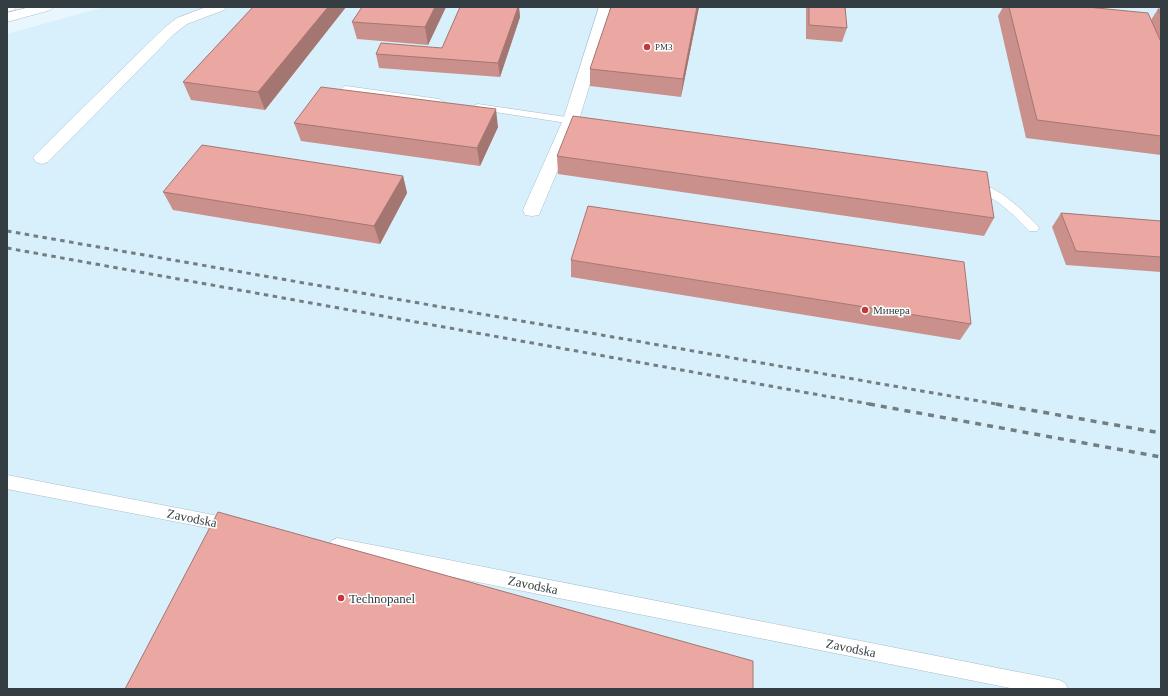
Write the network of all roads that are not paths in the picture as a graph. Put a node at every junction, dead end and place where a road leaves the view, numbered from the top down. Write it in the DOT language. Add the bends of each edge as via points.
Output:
graph roads {
  1 [pos="46,7"];
  2 [pos="219,7"];
  3 [pos="606,7"];
  4 [pos="7,18"];
  5 [pos="346,89"];
  6 [pos="447,103"];
  7 [pos="470,106"];
  8 [pos="570,120"];
  9 [pos="594,124"];
  10 [pos="42,158"];
  11 [pos="967,183"];
  12 [pos="532,210"];
  13 [pos="1033,228"];
  14 [pos="7,482"];
  15 [pos="244,528"];
  16 [pos="320,543"];
  17 [pos="1059,689"];
  1 -- 4 [label="main road"];
  2 -- 10 [label="main road" via="182,21 169,31"];
  3 -- 8 [label="main road"];
  5 -- 6 [label="lane"];
  7 -- 8 [label="lane"];
  8 -- 9 [label="lane"];
  8 -- 12 [label="main road"];
  11 -- 13 [label="lane" via="988,189 1000,196"];
  14 -- 15 [label="lane, Zavodska"];
  16 -- 17 [label="lane, Zavodska"];
}
